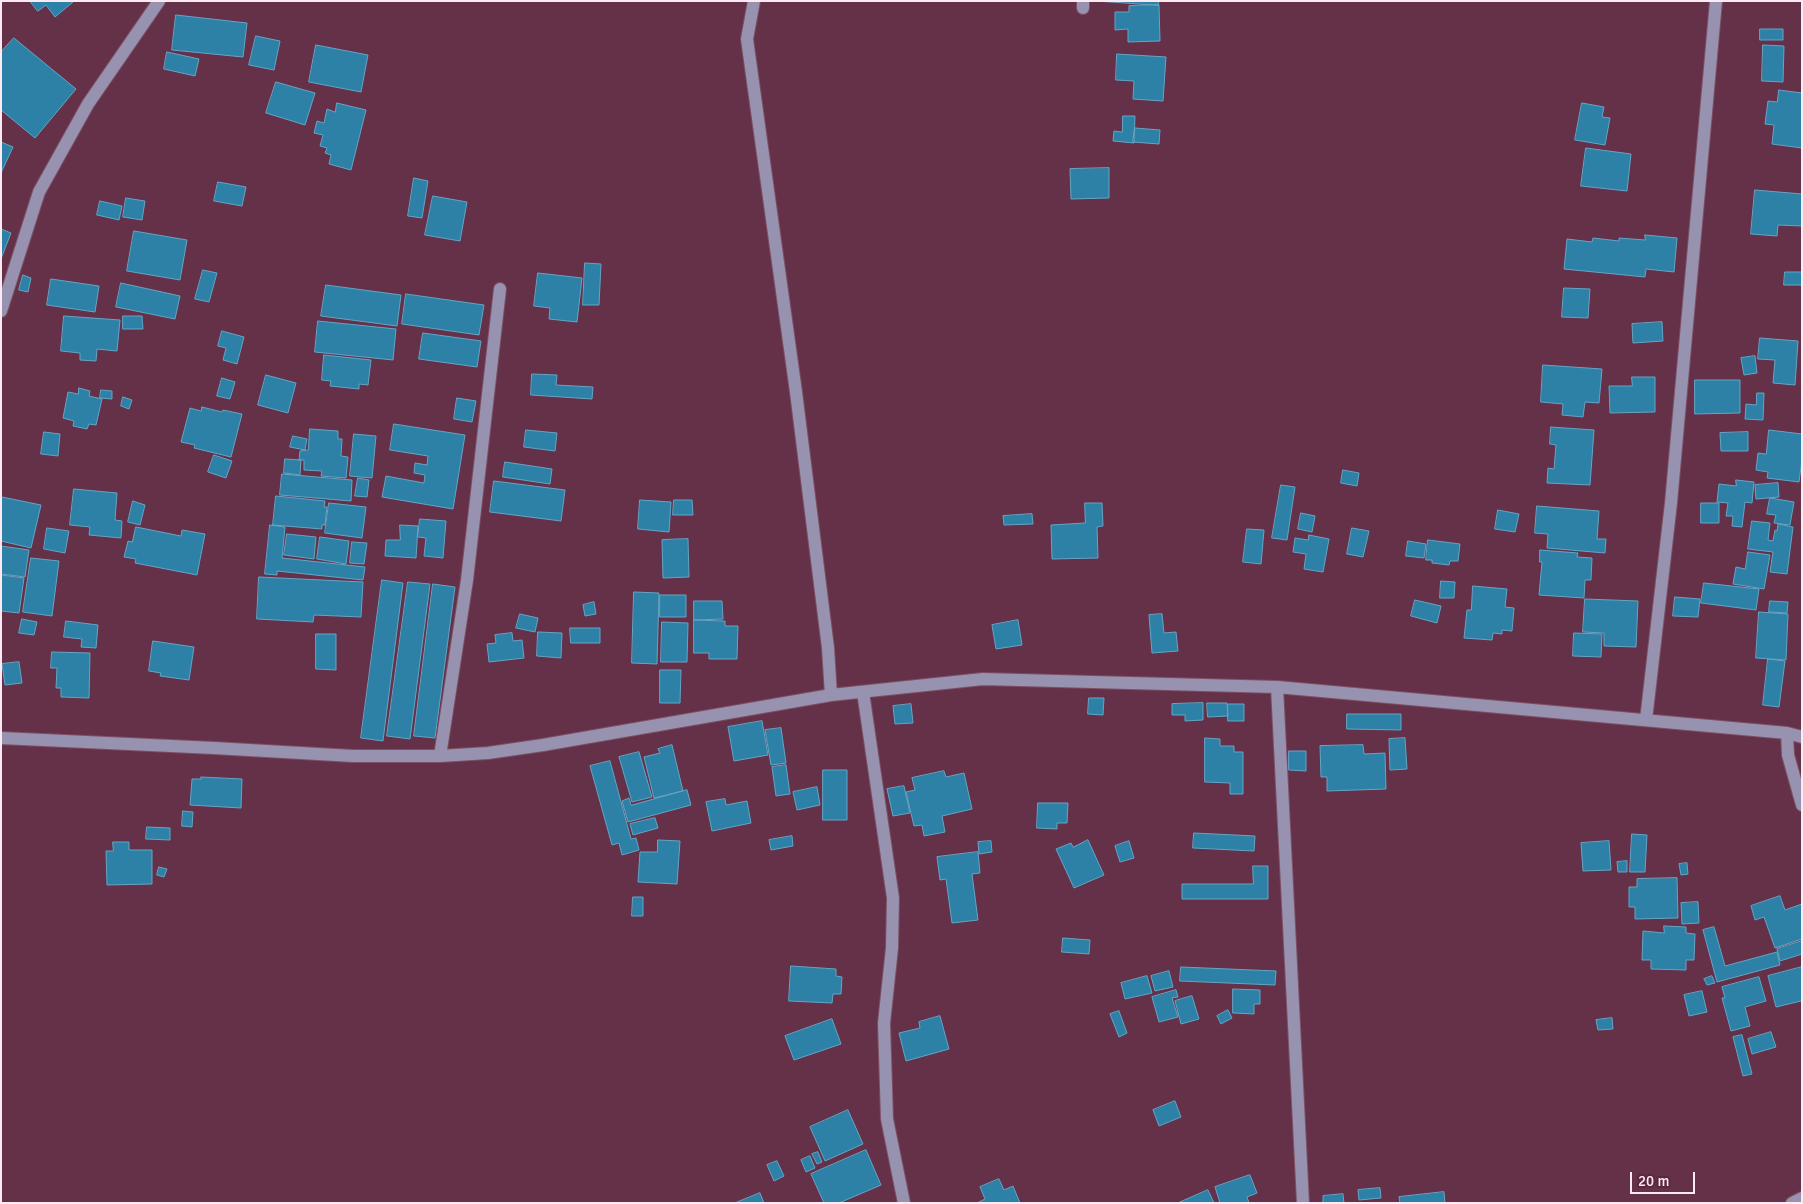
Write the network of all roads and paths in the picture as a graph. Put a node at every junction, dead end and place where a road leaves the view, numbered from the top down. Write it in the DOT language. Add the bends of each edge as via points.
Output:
graph roads {
  1 [pos="160,1"];
  2 [pos="754,1"];
  3 [pos="1716,1"];
  4 [pos="500,289"];
  5 [pos="4,293"];
  6 [pos="1,311"];
  7 [pos="1277,687"];
  8 [pos="863,692"];
  9 [pos="831,695"];
  10 [pos="1646,720"];
  11 [pos="1787,733"];
  12 [pos="1802,737"];
  13 [pos="1,738"];
  14 [pos="440,756"];
  15 [pos="1802,805"];
  16 [pos="904,1203"];
  17 [pos="1303,1203"];
  1 -- 5 [label="street" via="88,104 39,192"];
  2 -- 9 [label="street" via="747,39 796,392"];
  3 -- 10 [label="street" via="1671,504"];
  4 -- 14 [label="street" via="467,580"];
  5 -- 6 [label="street"];
  7 -- 8 [label="street" via="983,679"];
  7 -- 10 [label="street"];
  7 -- 17 [label="street"];
  8 -- 9 [label="street"];
  8 -- 16 [label="street" via="893,898 884,1042 887,1119"];
  9 -- 14 [label="street" via="543,745"];
  10 -- 11 [label="street"];
  11 -- 12 [label="street"];
  11 -- 15 [label="street" via="1788,755"];
  13 -- 14 [label="street" via="353,756"];
}
